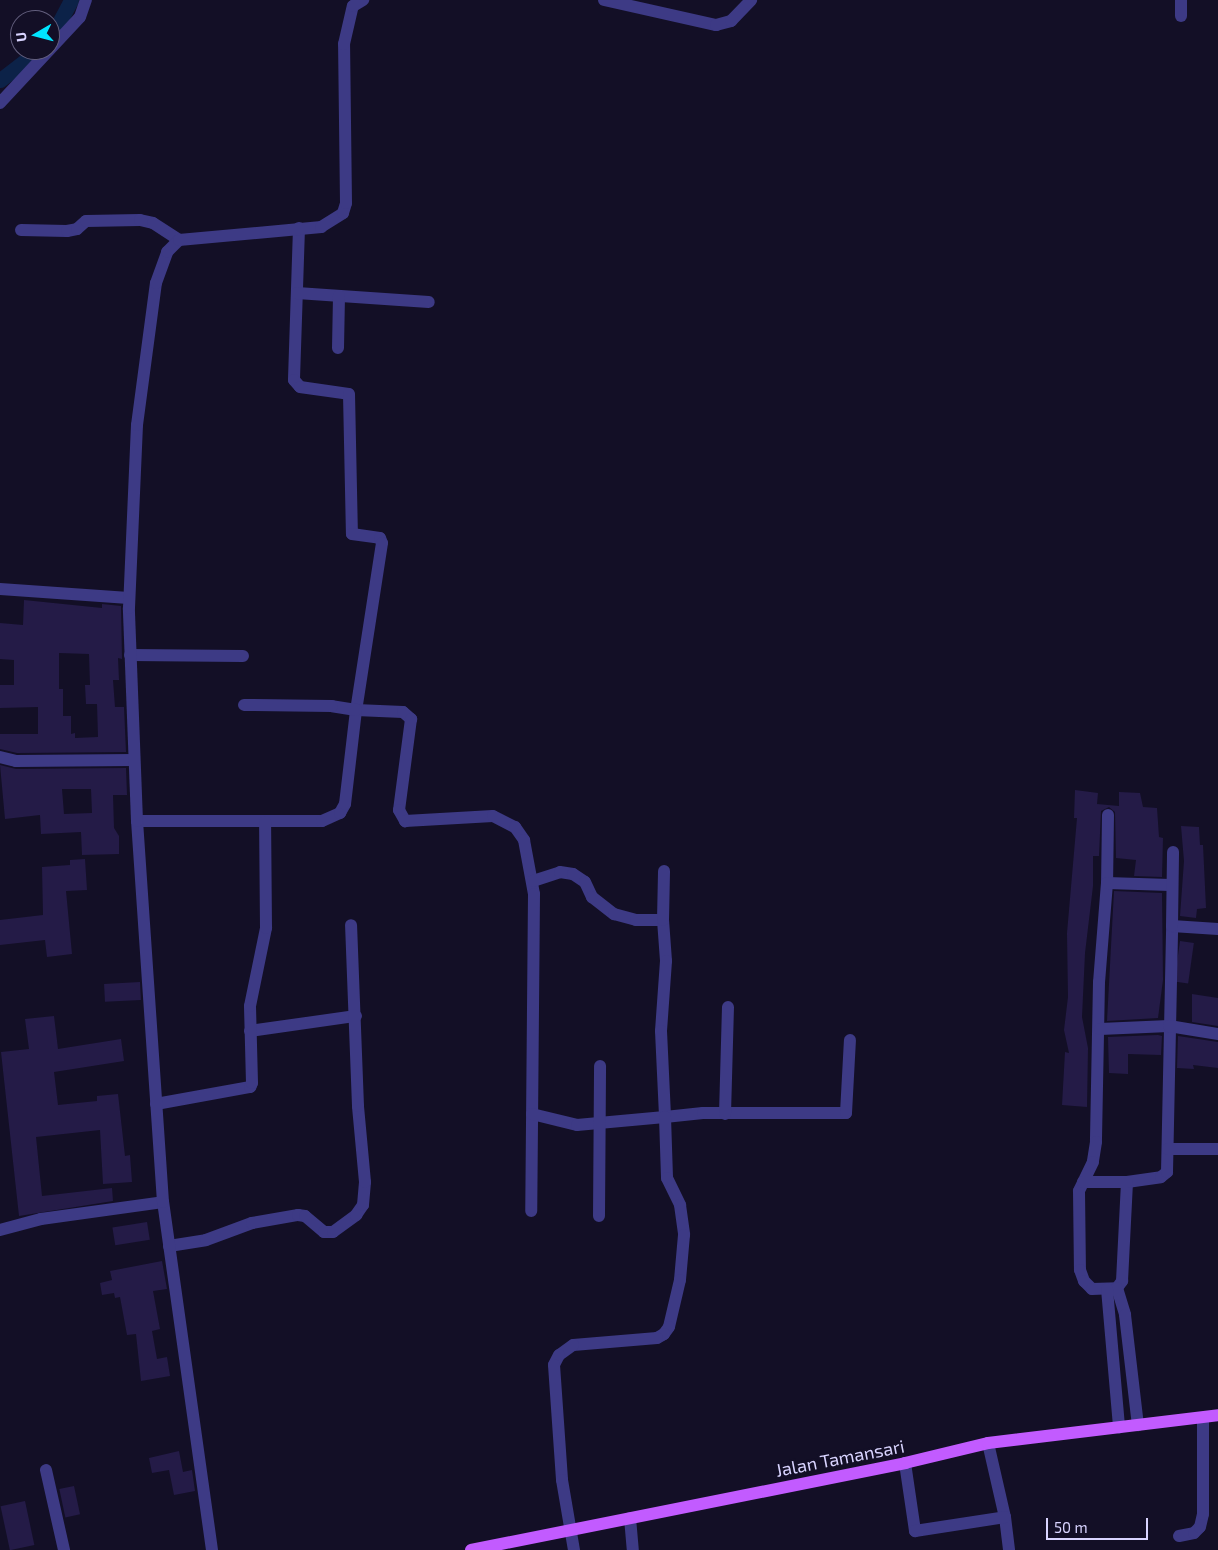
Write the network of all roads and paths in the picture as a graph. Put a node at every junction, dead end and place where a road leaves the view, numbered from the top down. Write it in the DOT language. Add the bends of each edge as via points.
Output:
graph roads {
  1 [pos="86,0"];
  2 [pos="363,0"];
  3 [pos="604,0"];
  4 [pos="751,0"];
  5 [pos="1181,0"];
  6 [pos="1181,16"];
  7 [pos="0,103"];
  8 [pos="299,228"];
  9 [pos="21,230"];
  10 [pos="179,240"];
  11 [pos="297,293"];
  12 [pos="339,296"];
  13 [pos="429,302"];
  14 [pos="338,348"];
  15 [pos="0,589"];
  16 [pos="129,598"];
  17 [pos="130,655"];
  18 [pos="243,656"];
  19 [pos="244,705"];
  20 [pos="356,710"];
  21 [pos="0,757"];
  22 [pos="133,760"];
  23 [pos="1108,815"];
  24 [pos="137,821"];
  25 [pos="265,822"];
  26 [pos="1173,852"];
  27 [pos="664,871"];
  28 [pos="533,881"];
  29 [pos="1107,883"];
  30 [pos="1170,885"];
  31 [pos="663,920"];
  32 [pos="351,925"];
  33 [pos="1172,926"];
  34 [pos="1218,929"];
  35 [pos="728,1007"];
  36 [pos="356,1016"];
  37 [pos="1169,1026"];
  38 [pos="1100,1029"];
  39 [pos="250,1030"];
  40 [pos="1218,1034"];
  41 [pos="850,1040"];
  42 [pos="600,1066"];
  43 [pos="156,1104"];
  44 [pos="532,1114"];
  45 [pos="725,1114"];
  46 [pos="665,1117"];
  47 [pos="599,1125"];
  48 [pos="1168,1149"];
  49 [pos="1218,1149"];
  50 [pos="1083,1182"];
  51 [pos="1127,1182"];
  52 [pos="163,1202"];
  53 [pos="531,1211"];
  54 [pos="599,1216"];
  55 [pos="0,1230"];
  56 [pos="169,1246"];
  57 [pos="1112,1288"];
  58 [pos="1218,1415"];
  59 [pos="1202,1418"];
  60 [pos="1138,1425"];
  61 [pos="1120,1427"];
  62 [pos="988,1443"];
  63 [pos="905,1463"];
  64 [pos="46,1470"];
  65 [pos="1005,1517"];
  66 [pos="630,1518"];
  67 [pos="571,1530"];
  68 [pos="1179,1536"];
  69 [pos="64,1550"];
  70 [pos="212,1550"];
  71 [pos="472,1550"];
  72 [pos="574,1550"];
  73 [pos="633,1550"];
  74 [pos="1009,1550"];
  1 -- 7 [label="street" via="80,18"];
  2 -- 8 [label="street" via="352,6 344,44 346,203 337,219 322,227"];
  3 -- 4 [label="street" via="716,25 731,21"];
  5 -- 6 [label="street"];
  8 -- 10 [label="street"];
  8 -- 11 [label="street"];
  9 -- 10 [label="street" via="67,231 78,229 90,220 140,220 153,223"];
  10 -- 16 [label="street" via="167,252 156,284 137,425"];
  11 -- 12 [label="street"];
  11 -- 20 [label="street" via="294,380 300,387 349,394 352,534 381,539"];
  12 -- 13 [label="street"];
  12 -- 14 [label="street"];
  15 -- 16 [label="street"];
  16 -- 17 [label="street"];
  17 -- 18 [label="street"];
  17 -- 22 [label="street"];
  19 -- 20 [label="street" via="332,706"];
  20 -- 25 [label="street" via="345,804 340,813 322,821"];
  20 -- 28 [label="street" via="402,712 411,719 399,810 401,818 415,823 493,816 515,827 524,840"];
  21 -- 22 [label="street" via="16,762"];
  22 -- 24 [label="street"];
  23 -- 29 [label="street"];
  24 -- 25 [label="street"];
  24 -- 43 [label="street"];
  25 -- 39 [label="street" via="265,947 250,1006"];
  26 -- 30 [label="street"];
  27 -- 31 [label="street"];
  28 -- 31 [label="street" via="560,872 573,874 585,882 592,897 614,914 636,920"];
  28 -- 44 [label="street"];
  29 -- 30 [label="street"];
  29 -- 38 [label="street" via="1099,982"];
  30 -- 33 [label="street"];
  31 -- 46 [label="street" via="666,961 661,1031"];
  32 -- 36 [label="street"];
  33 -- 34 [label="street"];
  33 -- 37 [label="street"];
  35 -- 45 [label="street"];
  36 -- 39 [label="street"];
  36 -- 56 [label="street" via="365,1199 356,1215 333,1232 324,1232 305,1216 298,1215 252,1223 222,1235"];
  37 -- 38 [label="street"];
  37 -- 40 [label="street"];
  37 -- 48 [label="street"];
  38 -- 50 [label="street" via="1096,1142 1093,1162"];
  39 -- 43 [label="street" via="250,1087"];
  41 -- 45 [label="street" via="846,1113"];
  42 -- 47 [label="street"];
  43 -- 52 [label="street"];
  44 -- 47 [label="street" via="577,1124"];
  44 -- 53 [label="street"];
  45 -- 46 [label="street"];
  46 -- 47 [label="street"];
  46 -- 67 [label="street" via="667,1178 680,1204 684,1235 680,1280 669,1327 657,1338 573,1345 559,1355 554,1365 561,1471"];
  47 -- 54 [label="street"];
  48 -- 49 [label="street"];
  48 -- 51 [label="street" via="1165,1176"];
  50 -- 51 [label="street"];
  50 -- 57 [label="street" via="1079,1191 1080,1270 1092,1289"];
  51 -- 57 [label="street" via="1124,1273"];
  52 -- 55 [label="street" via="41,1219"];
  52 -- 56 [label="street"];
  56 -- 70 [label="street"];
  57 -- 60 [label="street" via="1125,1315"];
  57 -- 61 [label="street"];
  58 -- 59 [label="main road, Jalan Tamansari"];
  59 -- 60 [label="main road, Jalan Tamansari"];
  59 -- 68 [label="street" via="1204,1514 1194,1533"];
  60 -- 61 [label="main road, Jalan Tamansari"];
  61 -- 62 [label="main road, Jalan Tamansari"];
  62 -- 63 [label="main road, Jalan Tamansari"];
  62 -- 65 [label="street"];
  63 -- 65 [label="street" via="915,1532"];
  63 -- 66 [label="main road, Jalan Tamansari"];
  64 -- 69 [label="street"];
  65 -- 74 [label="street"];
  66 -- 67 [label="main road, Jalan Tamansari"];
  66 -- 73 [label="street"];
  67 -- 71 [label="main road, Jalan Tamansari"];
  67 -- 72 [label="street"];
}
